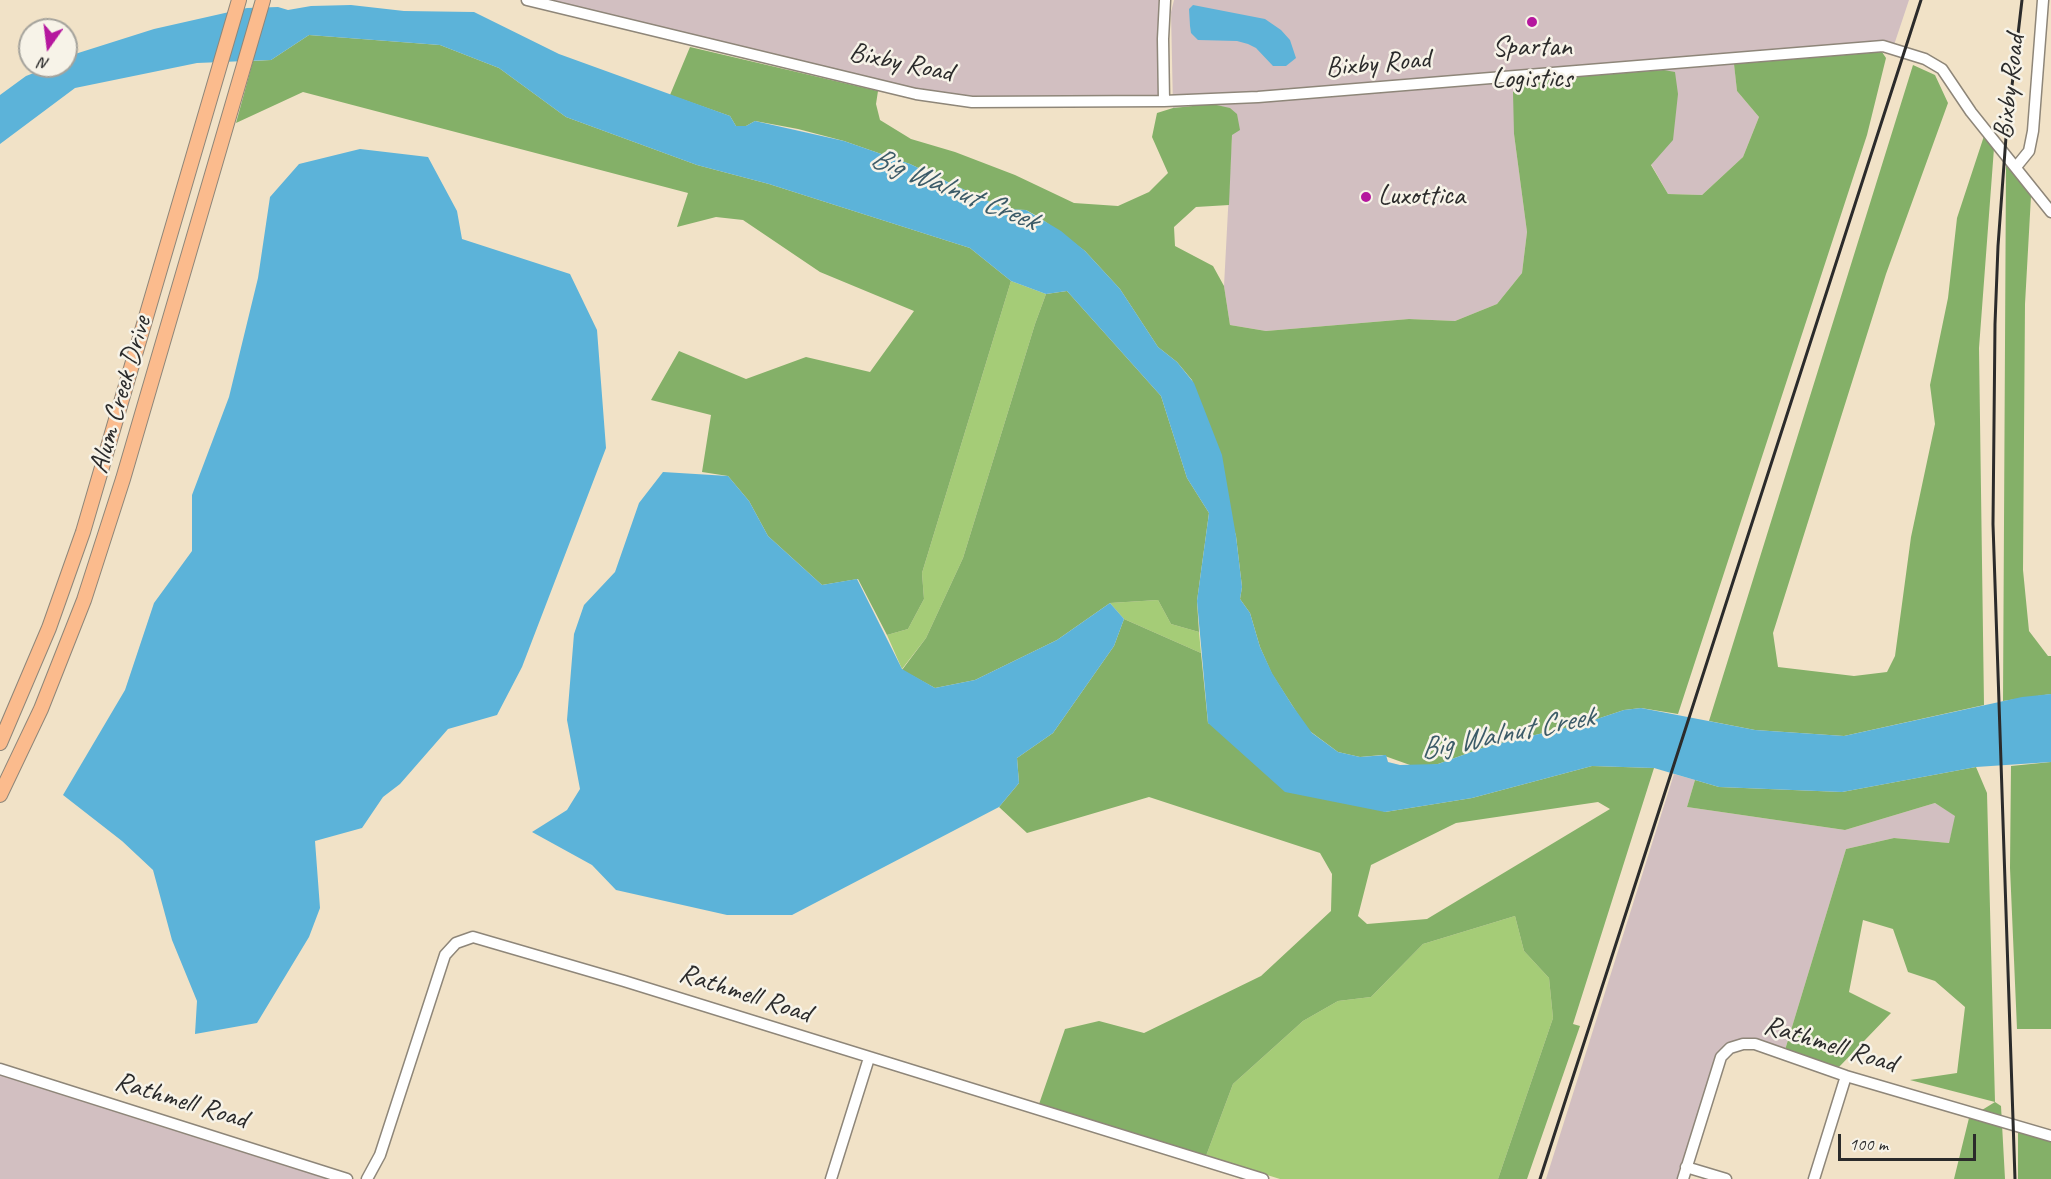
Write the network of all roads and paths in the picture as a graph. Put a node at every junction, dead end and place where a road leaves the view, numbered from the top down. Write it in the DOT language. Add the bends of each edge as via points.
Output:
graph roads {
  1 [pos="239,0"];
  2 [pos="263,0"];
  3 [pos="527,0"];
  4 [pos="1165,0"];
  5 [pos="2043,0"];
  6 [pos="1164,101"];
  7 [pos="2016,167"];
  8 [pos="2051,212"];
  9 [pos="0,743"];
  10 [pos="0,795"];
  11 [pos="869,1058"];
  12 [pos="0,1070"];
  13 [pos="1846,1076"];
  14 [pos="2051,1136"];
  15 [pos="1686,1167"];
  16 [pos="1228,1174"];
  17 [pos="347,1179"];
  18 [pos="368,1179"];
  19 [pos="831,1179"];
  20 [pos="1263,1179"];
  21 [pos="1683,1179"];
  22 [pos="1726,1179"];
  23 [pos="1814,1179"];
  1 -- 9 [label="main road, Alum Creek Drive" via="83,532 49,628"];
  2 -- 10 [label="main road, Alum Creek Drive" via="84,600 41,709"];
  3 -- 6 [label="street, Bixby Road" via="946,100"];
  4 -- 6 [label="street"];
  5 -- 7 [label="street, Bixby Road" via="2033,131 2029,151"];
  6 -- 7 [label="street, Bixby Road" via="1258,97 1883,46 1925,59 1942,69"];
  7 -- 8 [label="street"];
  11 -- 16 [label="street, Rathmell Road"];
  11 -- 18 [label="street, Rathmell Road" via="482,938 465,938 450,947 441,963 380,1155"];
  11 -- 19 [label="street"];
  12 -- 17 [label="street, Rathmell Road"];
  13 -- 14 [label="street, Rathmell Road"];
  13 -- 15 [label="street, Rathmell Road" via="1755,1044 1730,1048 1721,1057"];
  13 -- 23 [label="street"];
  15 -- 21 [label="street, Rathmell Road"];
  15 -- 22 [label="street"];
  16 -- 20 [label="street, Rathmell Road"];
}
